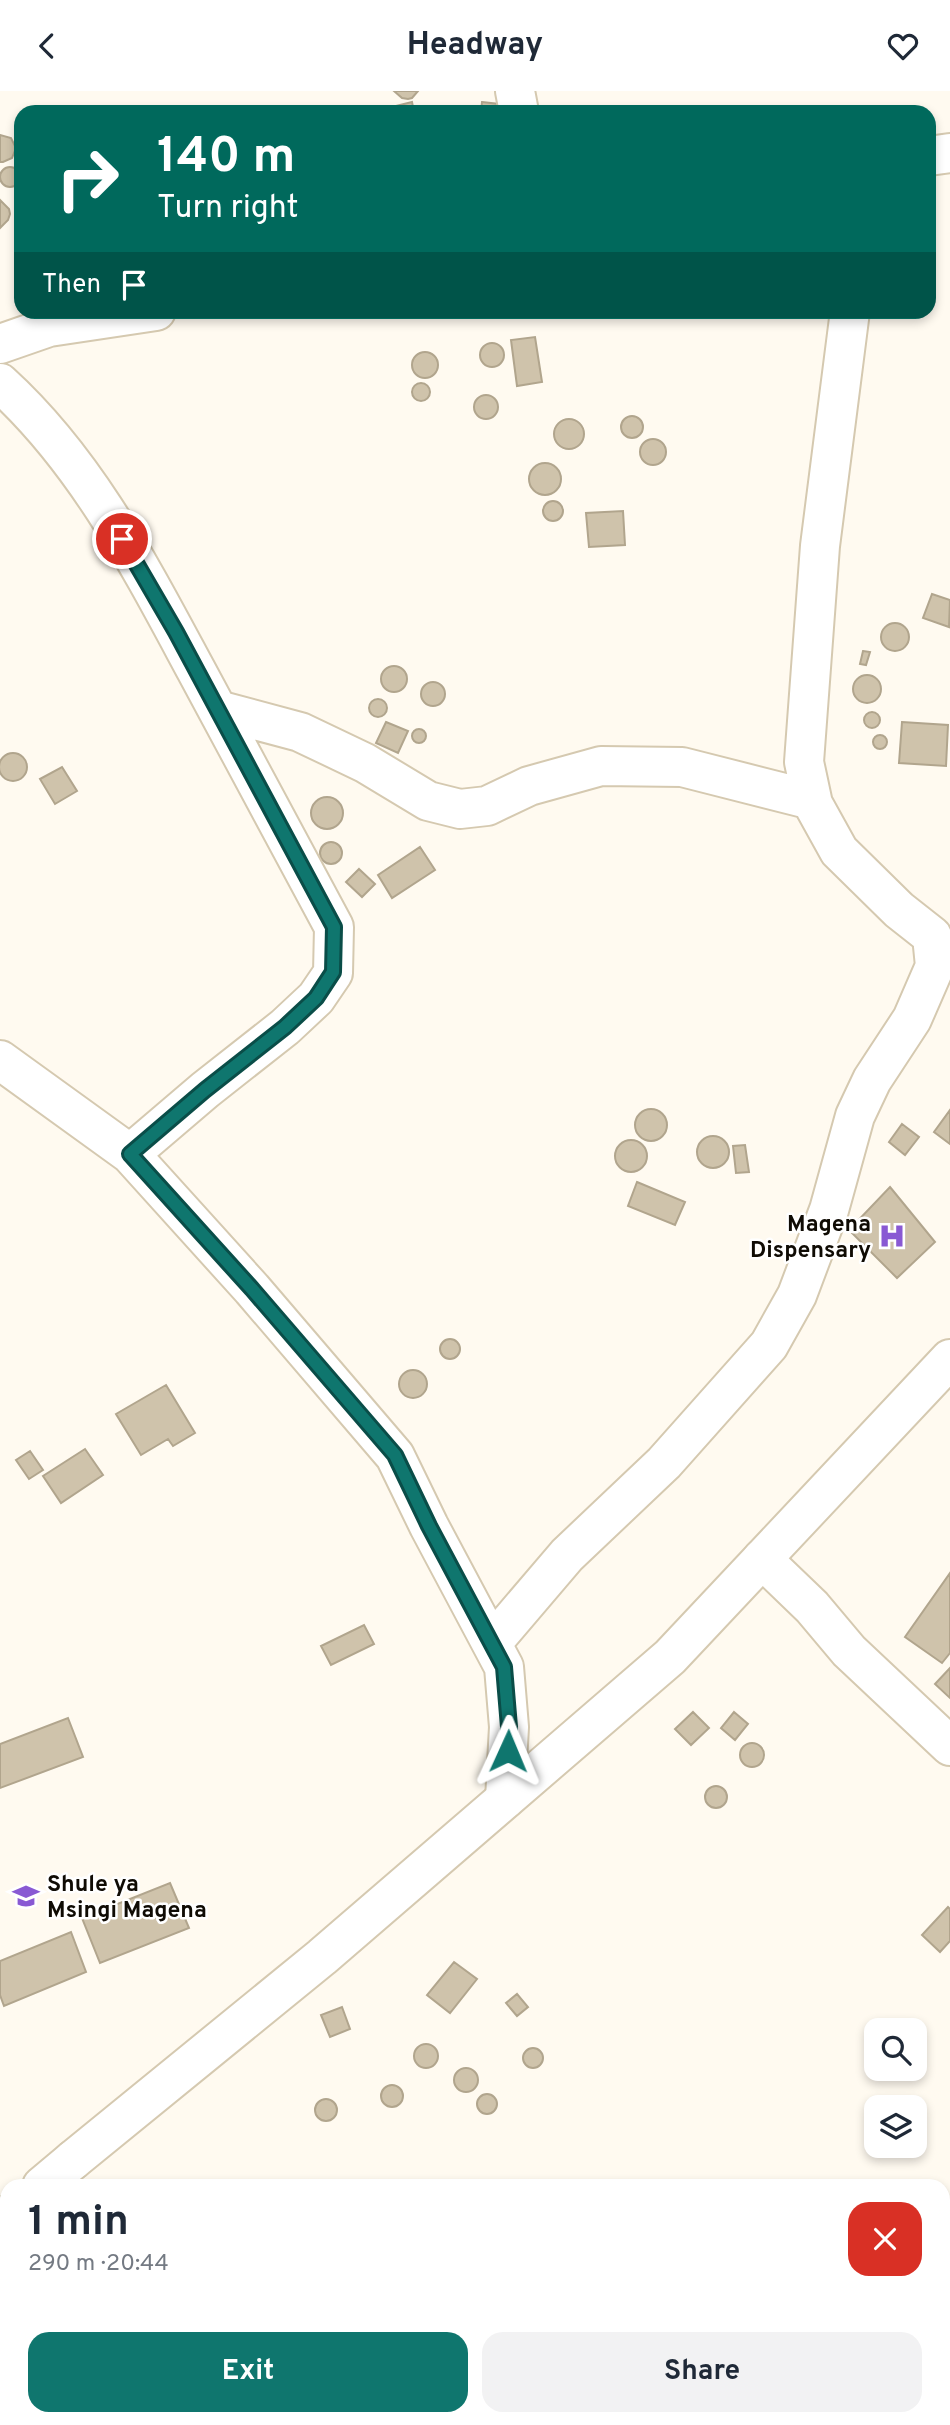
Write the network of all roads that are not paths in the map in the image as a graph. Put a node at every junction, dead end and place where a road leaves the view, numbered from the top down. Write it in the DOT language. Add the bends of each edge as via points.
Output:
graph roads {
  1 [pos="102,319"];
  2 [pos="849,319"];
  3 [pos="0,344"];
  4 [pos="0,383"];
  5 [pos="218,710"];
  6 [pos="812,800"];
  7 [pos="0,1060"];
  8 [pos="130,1154"];
  9 [pos="950,1359"];
  10 [pos="762,1559"];
  11 [pos="492,1643"];
  12 [pos="950,1746"];
  13 [pos="505,1799"];
  14 [pos="74,2173"];
  1 -- 3 [label="street" via="49,327"];
  2 -- 6 [label="street" via="820,546 804,762"];
  4 -- 5 [label="street" via="31,411 96,493"];
  5 -- 6 [label="street" via="300,732 365,763 428,801 460,809 487,806 529,786 601,766 682,767"];
  5 -- 8 [label="street" via="334,927 333,972 316,998 285,1027"];
  6 -- 11 [label="street" via="839,851 932,936 935,966 912,1019 872,1080 855,1116 829,1210 797,1295 769,1345 664,1463 567,1555"];
  7 -- 8 [label="street"];
  8 -- 11 [label="street" via="395,1455"];
  9 -- 10 [label="street"];
  10 -- 12 [label="street" via="849,1651"];
  10 -- 13 [label="street" via="670,1657"];
  11 -- 13 [label="street" via="504,1667 509,1727"];
  13 -- 14 [label="street"];
}
